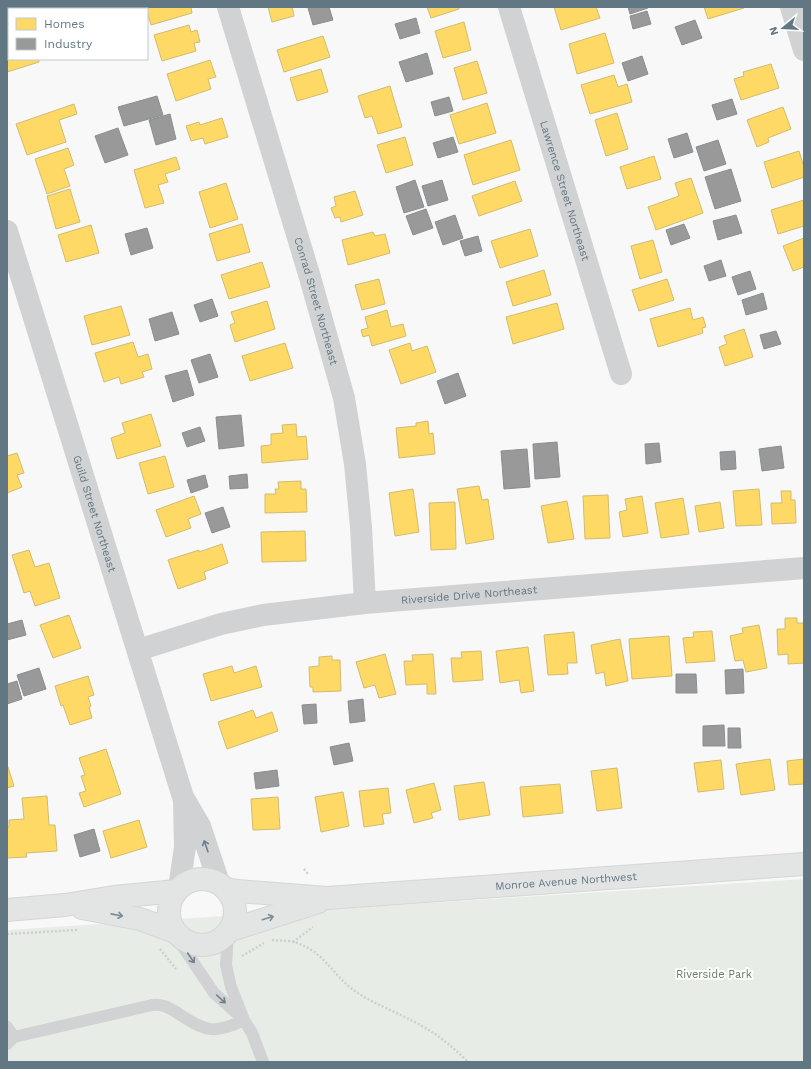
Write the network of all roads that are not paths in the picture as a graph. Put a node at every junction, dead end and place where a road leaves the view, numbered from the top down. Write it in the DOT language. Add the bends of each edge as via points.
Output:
graph roads {
  1 [pos="228,7"];
  2 [pos="509,7"];
  3 [pos="791,7"];
  4 [pos="804,50"];
  5 [pos="7,231"];
  6 [pos="621,374"];
  7 [pos="804,568"];
  8 [pos="365,603"];
  9 [pos="138,650"];
  10 [pos="183,797"];
  11 [pos="804,864"];
  12 [pos="222,886"];
  13 [pos="177,890"];
  14 [pos="327,898"];
  15 [pos="65,905"];
  16 [pos="7,910"];
  17 [pos="229,932"];
  18 [pos="179,936"];
  19 [pos="244,1020"];
  20 [pos="10,1036"];
  21 [pos="263,1062"];
  1 -- 8 [label="street, Conrad Street Northeast" via="344,398 355,464"];
  2 -- 6 [label="street, Lawrence Street Northeast"];
  3 -- 4 [label="street"];
  5 -- 9 [label="street, Guild Street Northeast"];
  7 -- 8 [label="street, Riverside Drive Northeast"];
  8 -- 9 [label="street, Riverside Drive Northeast" via="221,624"];
  9 -- 10 [label="street, Guild Street Northeast"];
  12 -- 10 [label="street, Guild Street Northeast, one-way" via="200,826"];
  10 -- 13 [label="street, Guild Street Northeast" via="185,847"];
  11 -- 14 [label="main road, Monroe Avenue Northwest"];
  12 -- 13 [label="main road" via="209,879 198,879 187,882"];
  12 -- 14 [label="main road, Monroe Avenue Northwest" via="245,892"];
  12 -- 17 [label="main road" via="232,898 235,908 235,919"];
  13 -- 15 [label="main road"];
  13 -- 18 [label="main road" via="169,905 169,914 171,924"];
  17 -- 14 [label="main road, Monroe Avenue Northwest, one-way"];
  15 -- 16 [label="main road"];
  15 -- 18 [label="main road, one-way" via="140,919"];
  17 -- 18 [label="main road" via="220,941 201,946 191,944"];
  17 -- 19 [label="lane" via="226,965"];
  18 -- 19 [label="lane, one-way" via="183,947 214,993"];
  19 -- 20 [label="lane" via="232,1026 209,1030 160,1004"];
  19 -- 21 [label="lane"];
}
